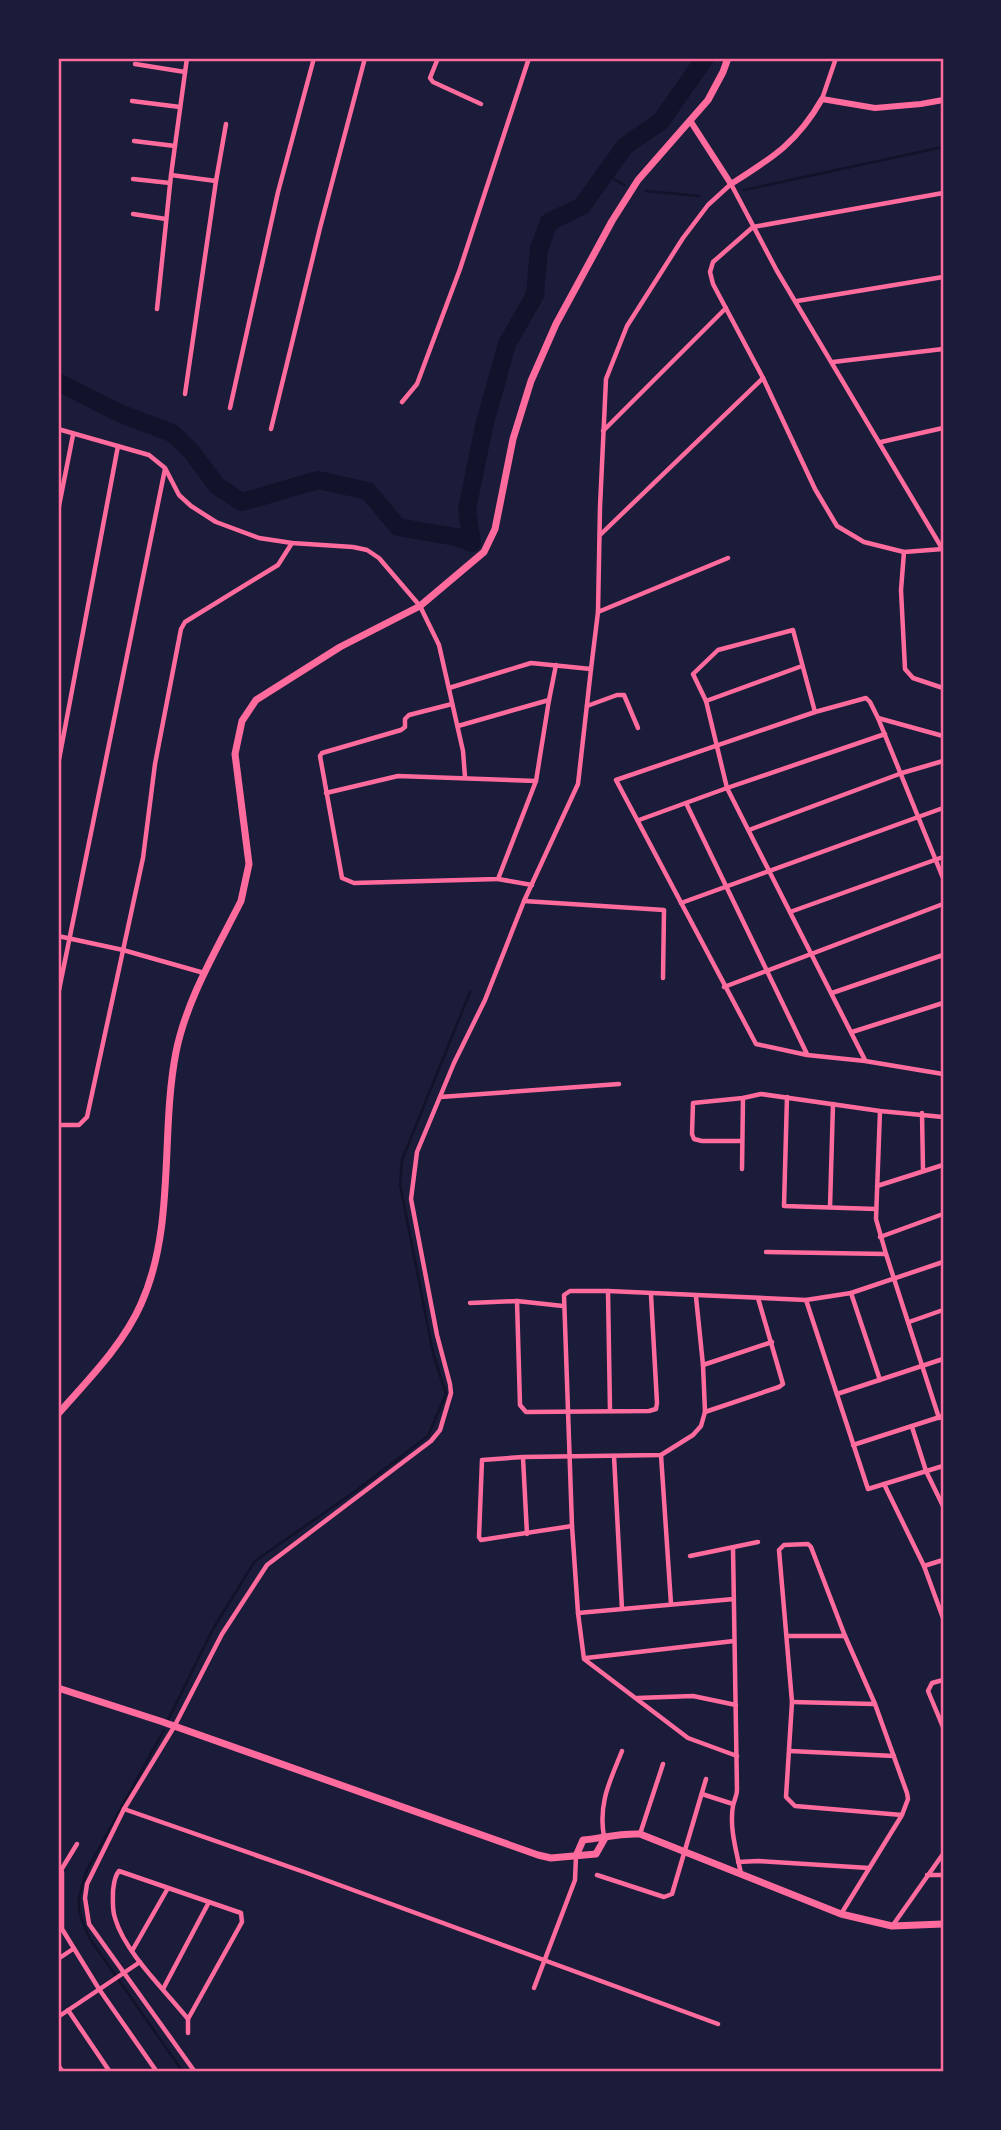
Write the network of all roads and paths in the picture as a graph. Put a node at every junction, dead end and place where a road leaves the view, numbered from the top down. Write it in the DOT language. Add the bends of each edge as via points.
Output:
graph roads {
  1 [pos="187,58"];
  2 [pos="314,58"];
  3 [pos="365,58"];
  4 [pos="438,58"];
  5 [pos="529,58"];
  6 [pos="728,58"];
  7 [pos="836,58"];
  8 [pos="135,64"];
  9 [pos="185,72"];
  10 [pos="822,99"];
  11 [pos="943,100"];
  12 [pos="132,101"];
  13 [pos="481,104"];
  14 [pos="180,107"];
  15 [pos="691,122"];
  16 [pos="226,124"];
  17 [pos="134,141"];
  18 [pos="175,146"];
  19 [pos="170,175"];
  20 [pos="134,178"];
  21 [pos="216,181"];
  22 [pos="170,183"];
  23 [pos="731,184"];
  24 [pos="943,193"];
  25 [pos="133,215"];
  26 [pos="166,219"];
  27 [pos="753,228"];
  28 [pos="943,277"];
  29 [pos="797,301"];
  30 [pos="726,308"];
  31 [pos="156,309"];
  32 [pos="943,349"];
  33 [pos="833,362"];
  34 [pos="763,378"];
  35 [pos="185,394"];
  36 [pos="402,402"];
  37 [pos="230,408"];
  38 [pos="943,428"];
  39 [pos="58,429"];
  40 [pos="271,429"];
  41 [pos="603,432"];
  42 [pos="73,435"];
  43 [pos="881,442"];
  44 [pos="118,446"];
  45 [pos="165,468"];
  46 [pos="58,511"];
  47 [pos="600,535"];
  48 [pos="292,543"];
  49 [pos="943,549"];
  50 [pos="904,552"];
  51 [pos="728,558"];
  52 [pos="420,606"];
  53 [pos="597,612"];
  54 [pos="556,665"];
  55 [pos="802,666"];
  56 [pos="591,669"];
  57 [pos="449,688"];
  58 [pos="943,688"];
  59 [pos="550,701"];
  60 [pos="706,701"];
  61 [pos="452,704"];
  62 [pos="587,706"];
  63 [pos="815,712"];
  64 [pos="878,718"];
  65 [pos="458,726"];
  66 [pos="638,728"];
  67 [pos="885,734"];
  68 [pos="943,736"];
  69 [pos="717,744"];
  70 [pos="943,761"];
  71 [pos="58,765"];
  72 [pos="901,773"];
  73 [pos="465,777"];
  74 [pos="536,781"];
  75 [pos="727,788"];
  76 [pos="325,793"];
  77 [pos="686,803"];
  78 [pos="943,808"];
  79 [pos="919,817"];
  80 [pos="639,820"];
  81 [pos="749,830"];
  82 [pos="943,857"];
  83 [pos="936,859"];
  84 [pos="768,871"];
  85 [pos="943,878"];
  86 [pos="498,879"];
  87 [pos="532,885"];
  88 [pos="726,886"];
  89 [pos="524,901"];
  90 [pos="681,903"];
  91 [pos="943,904"];
  92 [pos="789,912"];
  93 [pos="58,936"];
  94 [pos="71,939"];
  95 [pos="123,950"];
  96 [pos="812,954"];
  97 [pos="943,955"];
  98 [pos="767,971"];
  99 [pos="205,973"];
  100 [pos="663,978"];
  101 [pos="724,987"];
  102 [pos="831,993"];
  103 [pos="58,995"];
  104 [pos="943,1003"];
  105 [pos="852,1032"];
  106 [pos="807,1055"];
  107 [pos="865,1061"];
  108 [pos="943,1074"];
  109 [pos="620,1084"];
  110 [pos="440,1097"];
  111 [pos="788,1097"];
  112 [pos="743,1098"];
  113 [pos="833,1104"];
  114 [pos="880,1111"];
  115 [pos="922,1114"];
  116 [pos="943,1117"];
  117 [pos="58,1125"];
  118 [pos="742,1141"];
  119 [pos="943,1165"];
  120 [pos="742,1168"];
  121 [pos="923,1170"];
  122 [pos="877,1186"];
  123 [pos="830,1207"];
  124 [pos="876,1209"];
  125 [pos="943,1214"];
  126 [pos="880,1237"];
  127 [pos="766,1252"];
  128 [pos="886,1254"];
  129 [pos="943,1262"];
  130 [pos="894,1279"];
  131 [pos="608,1291"];
  132 [pos="851,1293"];
  133 [pos="652,1295"];
  134 [pos="696,1297"];
  135 [pos="758,1298"];
  136 [pos="806,1300"];
  137 [pos="517,1301"];
  138 [pos="470,1303"];
  139 [pos="563,1306"];
  140 [pos="943,1310"];
  141 [pos="909,1322"];
  142 [pos="772,1342"];
  143 [pos="943,1359"];
  144 [pos="703,1365"];
  145 [pos="923,1365"];
  146 [pos="880,1380"];
  147 [pos="837,1394"];
  148 [pos="566,1411"];
  149 [pos="610,1411"];
  150 [pos="705,1412"];
  151 [pos="58,1414"];
  152 [pos="941,1417"];
  153 [pos="912,1427"];
  154 [pos="853,1445"];
  155 [pos="661,1455"];
  156 [pos="614,1456"];
  157 [pos="523,1457"];
  158 [pos="569,1457"];
  159 [pos="943,1466"];
  160 [pos="926,1471"];
  161 [pos="884,1484"];
  162 [pos="943,1506"];
  163 [pos="572,1526"];
  164 [pos="527,1534"];
  165 [pos="758,1542"];
  166 [pos="733,1548"];
  167 [pos="690,1556"];
  168 [pos="943,1560"];
  169 [pos="924,1566"];
  170 [pos="734,1599"];
  171 [pos="671,1604"];
  172 [pos="622,1609"];
  173 [pos="578,1613"];
  174 [pos="943,1618"];
  175 [pos="787,1636"];
  176 [pos="845,1636"];
  177 [pos="734,1640"];
  178 [pos="584,1658"];
  179 [pos="943,1680"];
  180 [pos="58,1688"];
  181 [pos="638,1698"];
  182 [pos="792,1702"];
  183 [pos="875,1704"];
  184 [pos="736,1705"];
  185 [pos="173,1727"];
  186 [pos="943,1727"];
  187 [pos="622,1751"];
  188 [pos="790,1751"];
  189 [pos="737,1756"];
  190 [pos="894,1756"];
  191 [pos="663,1764"];
  192 [pos="706,1779"];
  193 [pos="702,1794"];
  194 [pos="733,1804"];
  195 [pos="124,1809"];
  196 [pos="902,1815"];
  197 [pos="640,1834"];
  198 [pos="605,1838"];
  199 [pos="77,1844"];
  200 [pos="684,1853"];
  201 [pos="943,1854"];
  202 [pos="576,1856"];
  203 [pos="738,1862"];
  204 [pos="869,1868"];
  205 [pos="60,1873"];
  206 [pos="597,1875"];
  207 [pos="741,1875"];
  208 [pos="926,1875"];
  209 [pos="943,1875"];
  210 [pos="168,1888"];
  211 [pos="209,1902"];
  212 [pos="841,1914"];
  213 [pos="943,1924"];
  214 [pos="892,1926"];
  215 [pos="73,1949"];
  216 [pos="132,1951"];
  217 [pos="58,1959"];
  218 [pos="544,1961"];
  219 [pos="141,1962"];
  220 [pos="124,1972"];
  221 [pos="534,1988"];
  222 [pos="99,1989"];
  223 [pos="163,1989"];
  224 [pos="68,2010"];
  225 [pos="58,2017"];
  226 [pos="188,2019"];
  227 [pos="718,2024"];
  228 [pos="188,2033"];
  229 [pos="58,2065"];
  230 [pos="63,2072"];
  231 [pos="110,2072"];
  232 [pos="158,2072"];
  233 [pos="195,2072"];
  1 -- 9 [label="street"];
  2 -- 37 [label="street" via="278,192"];
  3 -- 40 [label="street"];
  4 -- 13 [label="street" via="430,78 433,82"];
  5 -- 36 [label="street" via="460,269 417,384"];
  6 -- 15 [label="main road" via="708,100"];
  7 -- 10 [label="street"];
  8 -- 9 [label="street"];
  9 -- 14 [label="street"];
  10 -- 11 [label="street" via="875,108"];
  10 -- 23 [label="street" via="807,125 780,152"];
  12 -- 14 [label="street"];
  14 -- 18 [label="street"];
  15 -- 23 [label="street"];
  15 -- 52 [label="main road" via="638,180 556,324 534,371 513,439 491,542 478,559"];
  16 -- 21 [label="street"];
  17 -- 18 [label="street"];
  18 -- 19 [label="street"];
  19 -- 21 [label="street"];
  19 -- 22 [label="street"];
  20 -- 22 [label="street"];
  21 -- 35 [label="street"];
  22 -- 26 [label="street"];
  23 -- 27 [label="street"];
  23 -- 41 [label="street" via="683,238 627,326 606,379"];
  24 -- 27 [label="street"];
  25 -- 26 [label="street"];
  26 -- 31 [label="street"];
  27 -- 29 [label="street"];
  27 -- 30 [label="street" via="713,262 713,285"];
  28 -- 29 [label="street"];
  29 -- 33 [label="street"];
  30 -- 34 [label="street"];
  30 -- 41 [label="street"];
  32 -- 33 [label="street"];
  33 -- 43 [label="street"];
  34 -- 47 [label="street"];
  34 -- 50 [label="street" via="836,527 864,542"];
  38 -- 43 [label="street"];
  39 -- 42 [label="street"];
  41 -- 47 [label="street"];
  42 -- 44 [label="street"];
  42 -- 46 [label="street"];
  43 -- 49 [label="street"];
  44 -- 45 [label="street" via="149,455"];
  44 -- 71 [label="street"];
  45 -- 48 [label="street" via="179,495 216,522 259,538"];
  45 -- 94 [label="street"];
  47 -- 53 [label="street"];
  48 -- 52 [label="street" via="367,551 379,558"];
  48 -- 95 [label="street" via="278,565 185,622 181,629"];
  49 -- 50 [label="street"];
  50 -- 58 [label="street" via="905,669 913,678"];
  51 -- 53 [label="street"];
  52 -- 57 [label="street" via="439,645"];
  52 -- 99 [label="main road" via="256,700 242,721 235,754 249,864 247,882"];
  53 -- 56 [label="street"];
  54 -- 56 [label="street"];
  54 -- 57 [label="street" via="531,663"];
  54 -- 59 [label="street"];
  55 -- 60 [label="street"];
  55 -- 60 [label="street" via="793,630 718,650 693,674"];
  55 -- 63 [label="street"];
  56 -- 62 [label="street"];
  57 -- 61 [label="street"];
  59 -- 65 [label="street"];
  59 -- 74 [label="street"];
  60 -- 69 [label="street"];
  61 -- 65 [label="street"];
  61 -- 76 [label="street" via="409,715 401,730 322,753"];
  62 -- 66 [label="street" via="624,695"];
  62 -- 87 [label="street" via="578,784"];
  63 -- 64 [label="street" via="862,698 870,702"];
  63 -- 69 [label="street"];
  64 -- 67 [label="street"];
  64 -- 68 [label="street"];
  65 -- 73 [label="street"];
  67 -- 72 [label="street"];
  67 -- 75 [label="street"];
  69 -- 75 [label="street"];
  69 -- 80 [label="street" via="616,780"];
  70 -- 72 [label="street"];
  72 -- 79 [label="street"];
  72 -- 81 [label="street"];
  73 -- 74 [label="street"];
  73 -- 76 [label="street" via="398,776"];
  74 -- 86 [label="street"];
  75 -- 77 [label="street"];
  75 -- 81 [label="street"];
  76 -- 86 [label="street" via="342,878 349,883"];
  77 -- 80 [label="street"];
  77 -- 88 [label="street"];
  78 -- 79 [label="street"];
  79 -- 83 [label="street"];
  79 -- 84 [label="street"];
  80 -- 90 [label="street"];
  81 -- 84 [label="street"];
  82 -- 83 [label="street"];
  83 -- 85 [label="street"];
  83 -- 92 [label="street"];
  84 -- 88 [label="street"];
  84 -- 92 [label="street"];
  86 -- 87 [label="street"];
  87 -- 89 [label="street"];
  88 -- 90 [label="street"];
  88 -- 98 [label="street"];
  89 -- 100 [label="street" via="661,908 665,913"];
  89 -- 110 [label="street"];
  90 -- 101 [label="street"];
  91 -- 96 [label="street"];
  92 -- 96 [label="street"];
  93 -- 94 [label="street"];
  94 -- 95 [label="street"];
  94 -- 103 [label="street"];
  95 -- 99 [label="street"];
  95 -- 117 [label="street" via="87,1117 79,1125"];
  96 -- 98 [label="street"];
  96 -- 102 [label="street"];
  97 -- 102 [label="street"];
  98 -- 101 [label="street"];
  98 -- 106 [label="street"];
  99 -- 151 [label="main road" via="176,1052 155,1264 141,1305 118,1342"];
  101 -- 106 [label="street" via="756,1044"];
  102 -- 105 [label="street"];
  104 -- 105 [label="street"];
  105 -- 107 [label="street"];
  106 -- 107 [label="street"];
  107 -- 108 [label="street"];
  109 -- 110 [label="street"];
  110 -- 185 [label="street" via="418,1152 411,1199 450,1384 440,1430 267,1565 222,1634"];
  111 -- 112 [label="street" via="761,1094"];
  111 -- 113 [label="street"];
  111 -- 123 [label="street" via="784,1206"];
  112 -- 118 [label="street"];
  112 -- 118 [label="street" via="697,1101 691,1109 694,1139"];
  113 -- 114 [label="street"];
  113 -- 123 [label="street"];
  114 -- 115 [label="street"];
  114 -- 122 [label="street"];
  115 -- 116 [label="street"];
  115 -- 121 [label="street"];
  118 -- 120 [label="street"];
  119 -- 121 [label="street"];
  121 -- 122 [label="street"];
  122 -- 124 [label="street"];
  123 -- 124 [label="street"];
  124 -- 126 [label="street"];
  125 -- 126 [label="street"];
  126 -- 128 [label="street"];
  127 -- 128 [label="street"];
  128 -- 130 [label="street"];
  129 -- 130 [label="street"];
  130 -- 132 [label="street"];
  130 -- 141 [label="street"];
  131 -- 133 [label="street"];
  131 -- 139 [label="street" via="570,1291 565,1293"];
  131 -- 149 [label="street"];
  132 -- 136 [label="street"];
  132 -- 146 [label="street"];
  133 -- 134 [label="street"];
  133 -- 149 [label="street" via="656,1409"];
  134 -- 135 [label="street"];
  134 -- 144 [label="street"];
  135 -- 136 [label="street"];
  135 -- 142 [label="street"];
  136 -- 147 [label="street"];
  137 -- 138 [label="street"];
  137 -- 139 [label="street"];
  137 -- 148 [label="street" via="520,1405 526,1412"];
  139 -- 148 [label="street"];
  140 -- 141 [label="street"];
  141 -- 145 [label="street"];
  142 -- 144 [label="street"];
  142 -- 150 [label="street" via="783,1384"];
  143 -- 145 [label="street"];
  144 -- 150 [label="street"];
  145 -- 146 [label="street"];
  145 -- 152 [label="street"];
  146 -- 147 [label="street"];
  147 -- 154 [label="street"];
  148 -- 149 [label="street"];
  148 -- 158 [label="street"];
  150 -- 155 [label="street" via="698,1430"];
  152 -- 153 [label="street"];
  153 -- 154 [label="street"];
  153 -- 160 [label="street"];
  154 -- 161 [label="street" via="868,1489"];
  155 -- 156 [label="street"];
  155 -- 171 [label="street"];
  156 -- 158 [label="street"];
  156 -- 172 [label="street"];
  157 -- 158 [label="street"];
  157 -- 164 [label="street"];
  157 -- 164 [label="street" via="482,1460 479,1537"];
  158 -- 163 [label="street"];
  159 -- 160 [label="street"];
  160 -- 161 [label="street"];
  160 -- 162 [label="street"];
  161 -- 169 [label="street"];
  163 -- 164 [label="street"];
  163 -- 173 [label="street"];
  165 -- 166 [label="street"];
  166 -- 167 [label="street"];
  166 -- 170 [label="street"];
  168 -- 169 [label="street"];
  169 -- 174 [label="street"];
  170 -- 171 [label="street"];
  170 -- 177 [label="street"];
  171 -- 172 [label="street"];
  172 -- 173 [label="street"];
  173 -- 178 [label="street"];
  175 -- 176 [label="street"];
  175 -- 176 [label="street" via="779,1550 784,1545 808,1544"];
  175 -- 182 [label="street"];
  176 -- 183 [label="street"];
  177 -- 178 [label="street"];
  177 -- 184 [label="street"];
  178 -- 181 [label="street"];
  179 -- 186 [label="street" via="932,1683 928,1691"];
  180 -- 185 [label="main road"];
  181 -- 184 [label="street" via="693,1696"];
  181 -- 189 [label="street" via="688,1738"];
  182 -- 183 [label="street"];
  182 -- 188 [label="street"];
  183 -- 190 [label="street"];
  184 -- 189 [label="street"];
  185 -- 195 [label="street"];
  185 -- 202 [label="main road" via="538,1855"];
  187 -- 198 [label="street" via="603,1801"];
  188 -- 190 [label="street"];
  188 -- 196 [label="street" via="786,1797 794,1806"];
  189 -- 194 [label="street"];
  190 -- 196 [label="street" via="908,1799"];
  191 -- 197 [label="street"];
  192 -- 193 [label="street"];
  193 -- 194 [label="street"];
  193 -- 200 [label="street"];
  194 -- 203 [label="street"];
  195 -- 218 [label="street"];
  195 -- 220 [label="street" via="87,1884 85,1898 89,1924"];
  196 -- 204 [label="street"];
  197 -- 198 [label="main road"];
  197 -- 200 [label="main road"];
  198 -- 202 [label="main road" via="596,1854"];
  198 -- 202 [label="main road" via="583,1840"];
  199 -- 205 [label="street"];
  200 -- 206 [label="street" via="669,1897"];
  200 -- 207 [label="main road"];
  201 -- 208 [label="street"];
  202 -- 218 [label="street" via="575,1880"];
  203 -- 204 [label="street"];
  203 -- 207 [label="street"];
  204 -- 212 [label="street"];
  205 -- 215 [label="street" via="62,1928"];
  207 -- 212 [label="main road"];
  208 -- 209 [label="street"];
  208 -- 214 [label="street"];
  210 -- 211 [label="street"];
  210 -- 216 [label="street"];
  210 -- 216 [label="street" via="123,1872 116,1874 113,1915"];
  211 -- 223 [label="street"];
  211 -- 226 [label="street" via="241,1913 243,1919"];
  212 -- 214 [label="main road"];
  213 -- 214 [label="main road"];
  215 -- 217 [label="street"];
  215 -- 222 [label="street"];
  216 -- 219 [label="street"];
  218 -- 221 [label="street"];
  218 -- 227 [label="street"];
  219 -- 220 [label="street"];
  219 -- 223 [label="street"];
  220 -- 222 [label="street"];
  220 -- 233 [label="street"];
  222 -- 224 [label="street"];
  222 -- 232 [label="street"];
  223 -- 226 [label="street"];
  224 -- 225 [label="street"];
  224 -- 231 [label="street"];
  226 -- 228 [label="street"];
  229 -- 230 [label="street"];
}
